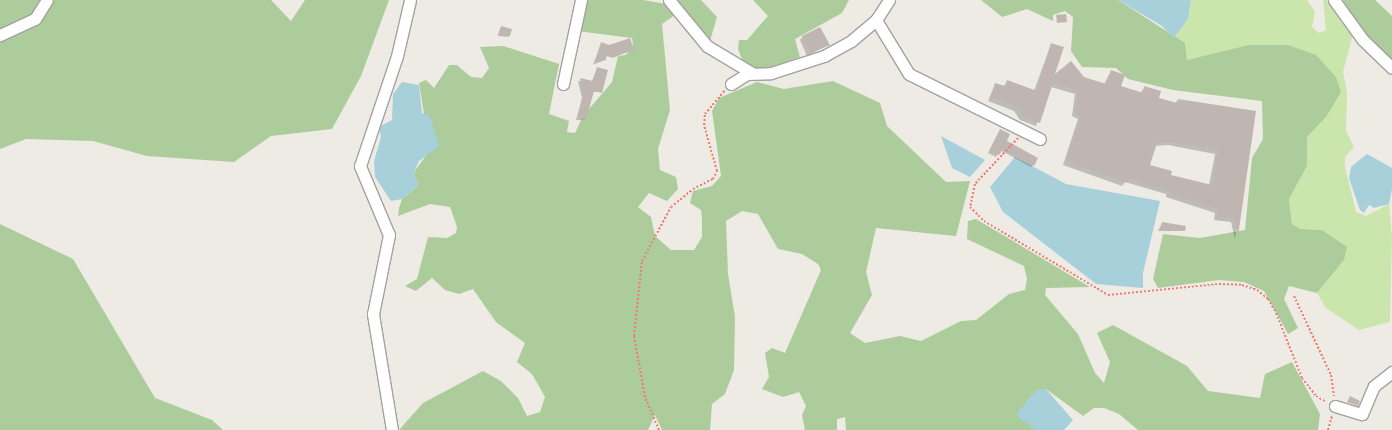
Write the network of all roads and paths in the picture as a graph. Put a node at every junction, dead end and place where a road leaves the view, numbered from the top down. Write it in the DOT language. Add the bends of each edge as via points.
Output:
graph roads {
  1 [pos="47,0"];
  2 [pos="410,0"];
  3 [pos="581,0"];
  4 [pos="669,0"];
  5 [pos="889,0"];
  6 [pos="1334,0"];
  7 [pos="876,20"];
  8 [pos="0,35"];
  9 [pos="1392,68"];
  10 [pos="752,73"];
  11 [pos="563,84"];
  12 [pos="731,84"];
  13 [pos="1025,130"];
  14 [pos="1040,139"];
  15 [pos="1294,296"];
  16 [pos="1392,372"];
  17 [pos="1336,406"];
  18 [pos="392,430"];
  19 [pos="659,430"];
  20 [pos="1328,430"];
  1 -- 8 [label="street" via="35,19"];
  2 -- 18 [label="street" via="397,56 360,166 389,235 373,314"];
  3 -- 11 [label="street"];
  4 -- 10 [label="street" via="707,46"];
  5 -- 7 [label="street"];
  6 -- 9 [label="street" via="1363,40"];
  7 -- 10 [label="street" via="851,41 824,56 771,73"];
  7 -- 13 [label="street" via="909,74"];
  10 -- 12 [label="street"];
  12 -- 19 [label="path" via="709,105 705,114 704,125 716,160 713,179 693,189 671,207 642,261 634,336 645,397"];
  13 -- 14 [label="street"];
  13 -- 17 [label="path" via="975,184 970,207 984,221 1108,295 1219,284 1242,285 1257,290 1273,308 1302,378 1316,396"];
  15 -- 17 [label="path" via="1331,375"];
  16 -- 17 [label="street" via="1374,386 1362,414"];
  17 -- 20 [label="path"];
}
